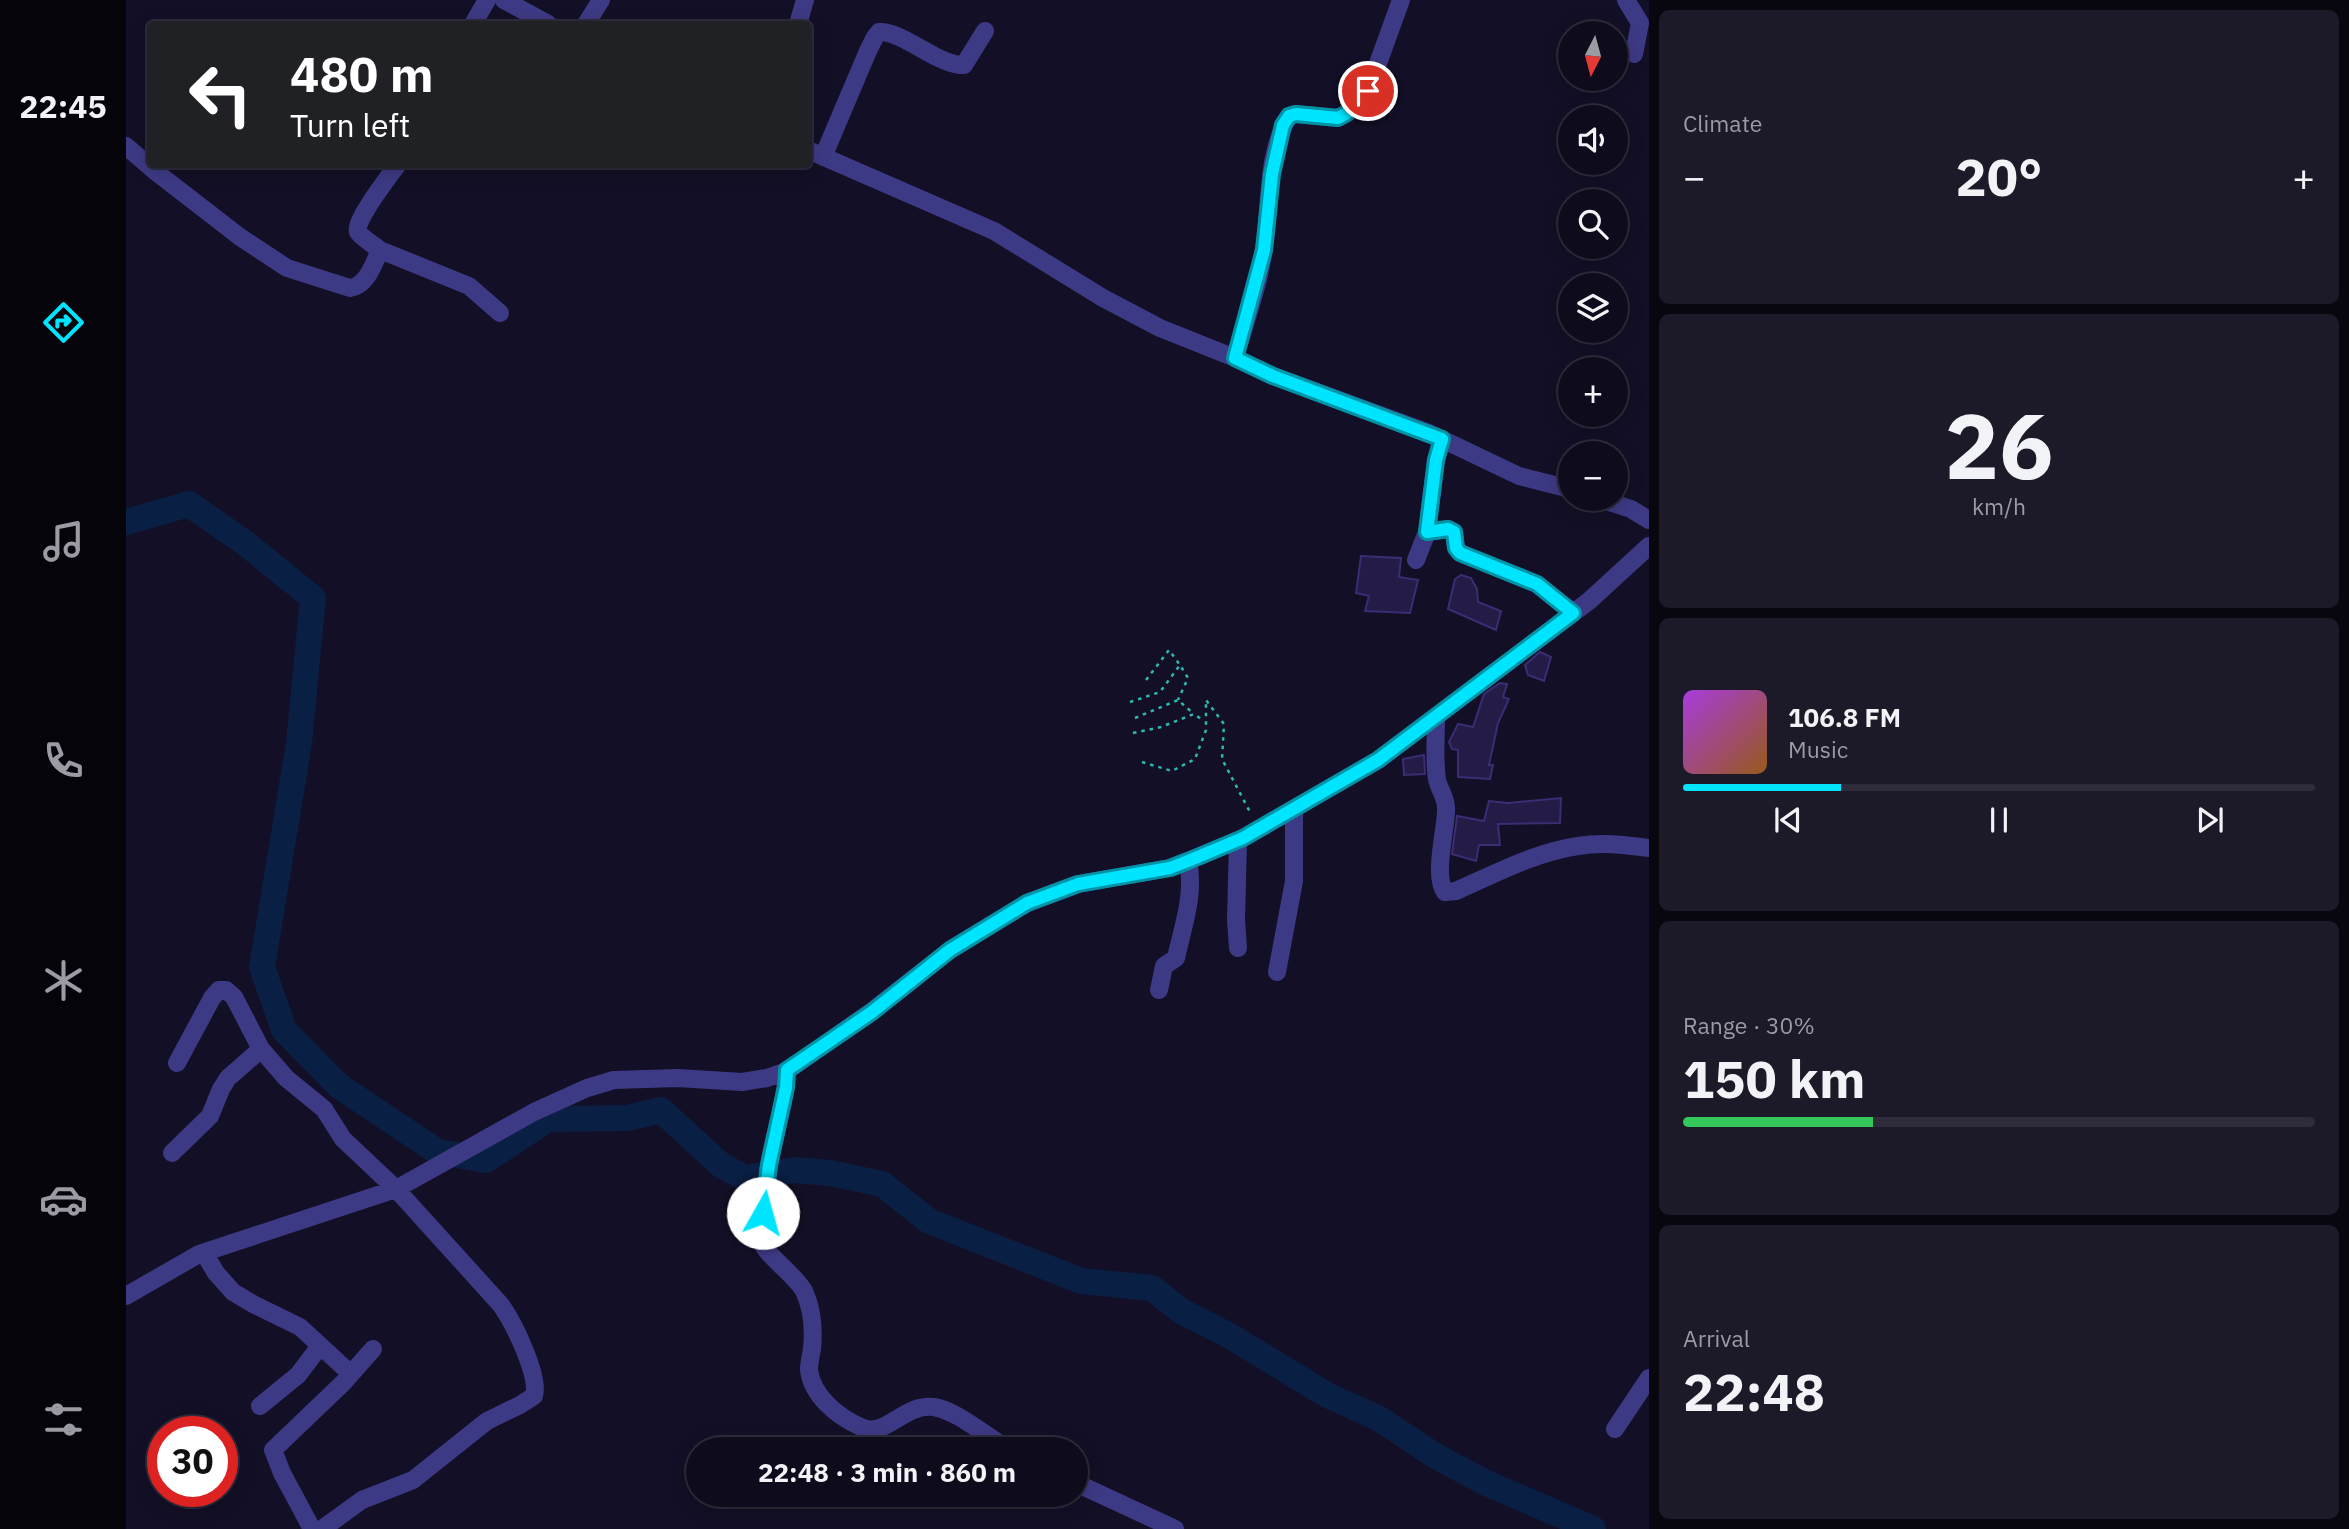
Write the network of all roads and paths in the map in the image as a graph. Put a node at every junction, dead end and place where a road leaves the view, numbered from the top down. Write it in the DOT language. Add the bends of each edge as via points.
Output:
graph roads {
  1 [pos="486,0"];
  2 [pos="504,0"];
  3 [pos="601,0"];
  4 [pos="805,0"];
  5 [pos="1401,0"];
  6 [pos="1626,0"];
  7 [pos="525,5"];
  8 [pos="474,21"];
  9 [pos="544,21"];
  10 [pos="588,21"];
  11 [pos="800,21"];
  12 [pos="985,31"];
  13 [pos="1634,54"];
  14 [pos="126,146"];
  15 [pos="816,153"];
  16 [pos="147,163"];
  17 [pos="154,168"];
  18 [pos="395,168"];
  19 [pos="380,250"];
  20 [pos="500,313"];
  21 [pos="1235,358"];
  22 [pos="1442,439"];
  23 [pos="1558,486"];
  24 [pos="1628,508"];
  25 [pos="1649,520"];
  26 [pos="1427,532"];
  27 [pos="1649,546"];
  28 [pos="1416,560"];
  29 [pos="1573,613"];
  30 [pos="1180,665"];
  31 [pos="1146,680"];
  32 [pos="1178,699"];
  33 [pos="1130,702"];
  34 [pos="1194,714"];
  35 [pos="1436,717"];
  36 [pos="1135,718"];
  37 [pos="1206,722"];
  38 [pos="1133,733"];
  39 [pos="1142,762"];
  40 [pos="1294,809"];
  41 [pos="1259,829"];
  42 [pos="1238,841"];
  43 [pos="1649,848"];
  44 [pos="1188,861"];
  45 [pos="1238,948"];
  46 [pos="1277,972"];
  47 [pos="1159,990"];
  48 [pos="261,1049"];
  49 [pos="177,1063"];
  50 [pos="787,1070"];
  51 [pos="172,1153"];
  52 [pos="396,1189"];
  53 [pos="204,1253"];
  54 [pos="126,1296"];
  55 [pos="320,1346"];
  56 [pos="373,1349"];
  57 [pos="351,1374"];
  58 [pos="1647,1385"];
  59 [pos="260,1406"];
  60 [pos="1615,1429"];
  61 [pos="990,1437"];
  62 [pos="1088,1489"];
  63 [pos="312,1529"];
  64 [pos="322,1529"];
  65 [pos="1175,1529"];
  1 -- 8 [label="street"];
  2 -- 7 [label="street"];
  3 -- 10 [label="street"];
  4 -- 11 [label="street"];
  5 -- 21 [label="street" via="1368,91 1354,106 1338,118 1296,114 1283,125 1272,174 1264,250"];
  6 -- 13 [label="street" via="1640,23"];
  7 -- 9 [label="street"];
  12 -- 15 [label="street" via="964,65 879,32"];
  14 -- 16 [label="street"];
  15 -- 21 [label="street" via="994,231 1103,298 1160,328"];
  17 -- 19 [label="street" via="287,268 337,286 357,288"];
  18 -- 19 [label="street" via="357,228"];
  19 -- 20 [label="street" via="469,286"];
  21 -- 22 [label="street"];
  22 -- 23 [label="street" via="1519,476"];
  22 -- 26 [label="street"];
  24 -- 25 [label="street"];
  26 -- 28 [label="street"];
  26 -- 29 [label="street" via="1454,532 1460,553 1537,584"];
  27 -- 29 [label="street"];
  29 -- 35 [label="street"];
  30 -- 31 [label="path" via="1169,650"];
  30 -- 32 [label="path" via="1188,678"];
  30 -- 33 [label="path" via="1160,692"];
  32 -- 34 [label="path"];
  32 -- 36 [label="path"];
  34 -- 37 [label="path"];
  34 -- 38 [label="path"];
  35 -- 40 [label="street" via="1378,760"];
  35 -- 43 [label="street" via="1437,780 1447,811 1441,843 1445,892 1577,846"];
  37 -- 39 [label="path" via="1195,759 1172,771"];
  37 -- 41 [label="path" via="1206,700 1224,724 1222,760"];
  40 -- 41 [label="street"];
  40 -- 46 [label="street" via="1294,881"];
  41 -- 42 [label="street"];
  42 -- 44 [label="street"];
  42 -- 45 [label="street"];
  44 -- 47 [label="street" via="1191,892 1176,958 1164,966"];
  44 -- 50 [label="street" via="1078,884 1027,903 950,950 872,1012"];
  48 -- 49 [label="street" via="234,997 219,990"];
  48 -- 51 [label="street" via="228,1079 210,1116"];
  48 -- 52 [label="street" via="286,1078 324,1109 343,1139"];
  50 -- 52 [label="street" via="743,1082 614,1080 587,1088 534,1112"];
  50 -- 61 [label="street" via="760,1237 762,1247 804,1290 811,1310 809,1370 816,1390 830,1407 870,1430 919,1407 949,1412"];
  52 -- 53 [label="street"];
  52 -- 64 [label="street" via="509,1318 536,1390 520,1405 487,1421 413,1480 362,1500"];
  53 -- 54 [label="street"];
  53 -- 55 [label="street" via="233,1292 300,1327"];
  55 -- 57 [label="street"];
  55 -- 59 [label="street" via="298,1375"];
  56 -- 57 [label="street"];
  57 -- 63 [label="street" via="273,1450"];
  58 -- 60 [label="street"];
  62 -- 65 [label="street"];
}
